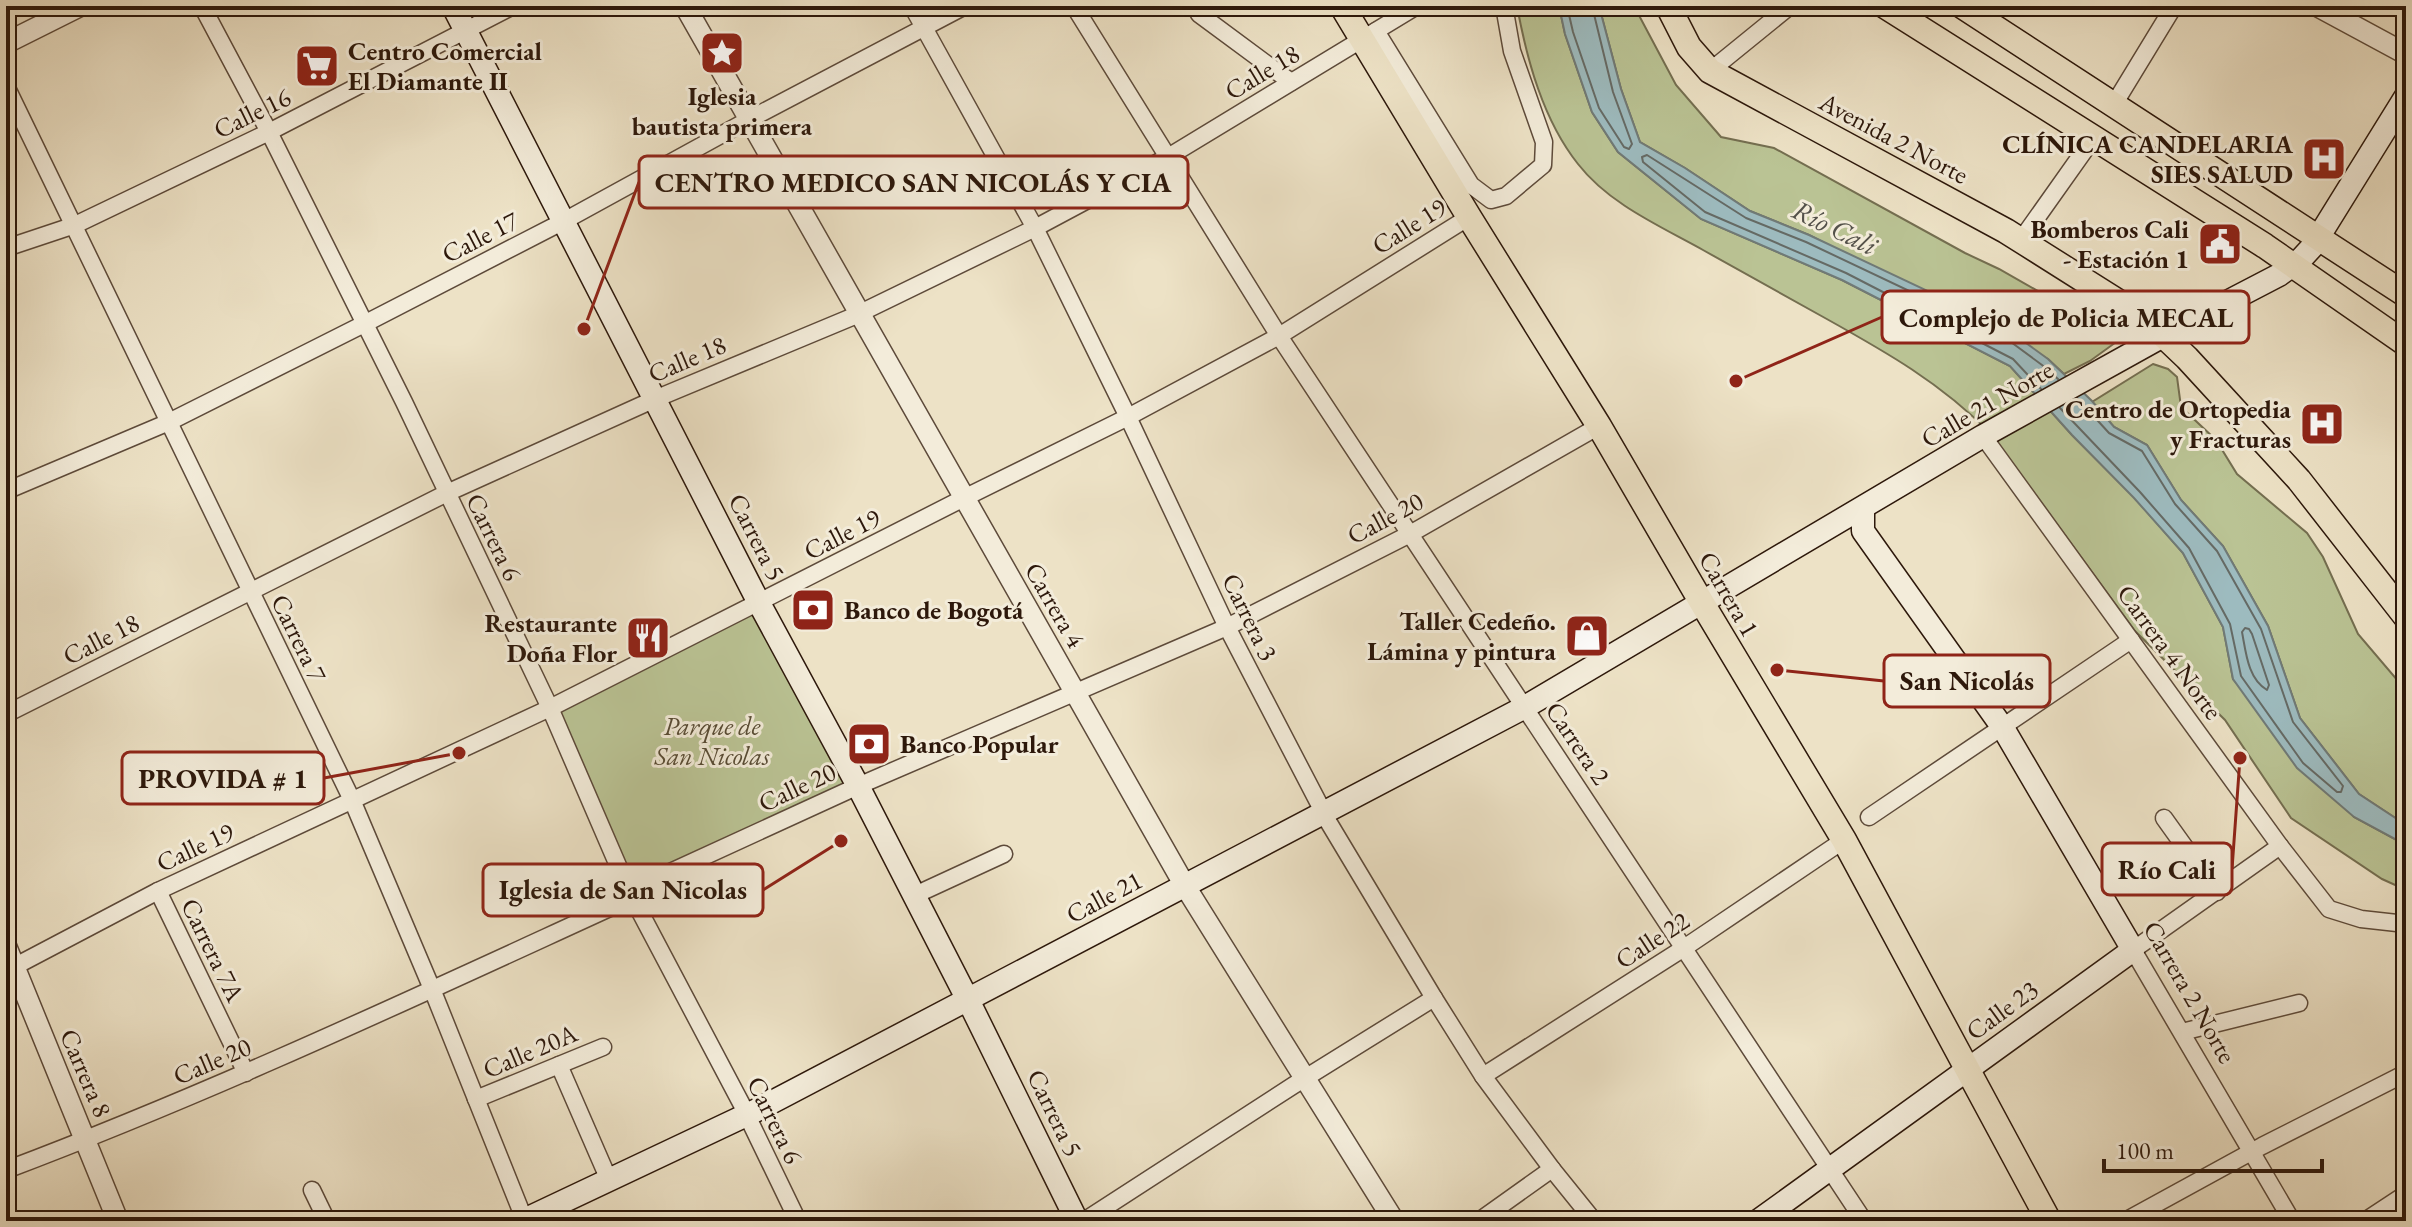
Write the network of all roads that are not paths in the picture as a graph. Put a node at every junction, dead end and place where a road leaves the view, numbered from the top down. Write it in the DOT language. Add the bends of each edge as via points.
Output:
graph roads {
  1 [pos="16,6"];
  2 [pos="80,6"];
  3 [pos="202,6"];
  4 [pos="453,6"];
  5 [pos="513,6"];
  6 [pos="685,6"];
  7 [pos="912,6"];
  8 [pos="965,6"];
  9 [pos="1074,6"];
  10 [pos="1195,6"];
  11 [pos="1342,6"];
  12 [pos="1417,6"];
  13 [pos="1504,6"];
  14 [pos="1668,6"];
  15 [pos="1790,6"];
  16 [pos="1885,6"];
  17 [pos="1962,6"];
  18 [pos="2174,6"];
  19 [pos="2317,6"];
  20 [pos="6,11"];
  21 [pos="924,27"];
  22 [pos="466,30"];
  23 [pos="1369,35"];
  24 [pos="6,43"];
  25 [pos="2406,54"];
  26 [pos="1710,71"];
  27 [pos="1291,82"];
  28 [pos="6,86"];
  29 [pos="2406,96"];
  30 [pos="2113,106"];
  31 [pos="750,119"];
  32 [pos="269,132"];
  33 [pos="2094,137"];
  34 [pos="1168,157"];
  35 [pos="1469,217"];
  36 [pos="564,221"];
  37 [pos="75,225"];
  38 [pos="1035,228"];
  39 [pos="2318,237"];
  40 [pos="2021,240"];
  41 [pos="6,248"];
  42 [pos="2294,265"];
  43 [pos="2406,295"];
  44 [pos="859,314"];
  45 [pos="364,324"];
  46 [pos="2164,335"];
  47 [pos="1279,336"];
  48 [pos="2406,344"];
  49 [pos="655,399"];
  50 [pos="1128,417"];
  51 [pos="169,422"];
  52 [pos="1599,426"];
  53 [pos="1983,436"];
  54 [pos="6,491"];
  55 [pos="447,493"];
  56 [pos="964,498"];
  57 [pos="1863,520"];
  58 [pos="1410,534"];
  59 [pos="249,592"];
  60 [pos="2402,600"];
  61 [pos="759,603"];
  62 [pos="1702,603"];
  63 [pos="1227,627"];
  64 [pos="2131,640"];
  65 [pos="1074,691"];
  66 [pos="1525,707"];
  67 [pos="550,708"];
  68 [pos="6,714"];
  69 [pos="2003,728"];
  70 [pos="858,786"];
  71 [pos="352,800"];
  72 [pos="1323,812"];
  73 [pos="1869,817"];
  74 [pos="2164,818"];
  75 [pos="1844,840"];
  76 [pos="2280,846"];
  77 [pos="1004,854"];
  78 [pos="1185,886"];
  79 [pos="158,891"];
  80 [pos="629,891"];
  81 [pos="2217,892"];
  82 [pos="913,896"];
  83 [pos="2406,924"];
  84 [pos="6,946"];
  85 [pos="1684,948"];
  86 [pos="2133,950"];
  87 [pos="10,969"];
  88 [pos="432,989"];
  89 [pos="1434,998"];
  90 [pos="968,1000"];
  91 [pos="2299,1003"];
  92 [pos="2182,1032"];
  93 [pos="603,1047"];
  94 [pos="559,1065"];
  95 [pos="1968,1068"];
  96 [pos="246,1073"];
  97 [pos="2406,1073"];
  98 [pos="1483,1076"];
  99 [pos="1305,1078"];
  100 [pos="476,1099"];
  101 [pos="747,1115"];
  102 [pos="86,1140"];
  103 [pos="2252,1152"];
  104 [pos="1831,1168"];
  105 [pos="1552,1169"];
  106 [pos="6,1170"];
  107 [pos="609,1180"];
  108 [pos="312,1190"];
  109 [pos="2406,1194"];
  110 [pos="118,1221"];
  111 [pos="327,1221"];
  112 [pos="524,1221"];
  113 [pos="798,1221"];
  114 [pos="1077,1221"];
  115 [pos="1084,1221"];
  116 [pos="1394,1221"];
  117 [pos="1479,1221"];
  118 [pos="1594,1221"];
  119 [pos="1758,1221"];
  120 [pos="1864,1221"];
  121 [pos="2049,1221"];
  122 [pos="2125,1221"];
  123 [pos="2292,1221"];
  124 [pos="2365,1221"];
  1 -- 20 [label="street"];
  2 -- 24 [label="street"];
  3 -- 32 [label="street, Carrera 6"];
  4 -- 22 [label="main road, Carrera 5"];
  5 -- 22 [label="street, Calle 16"];
  6 -- 31 [label="street, Carrera 4"];
  7 -- 21 [label="street, Carrera 3"];
  8 -- 21 [label="street, Calle 17"];
  9 -- 34 [label="street, Carrera 2"];
  10 -- 27 [label="street"];
  11 -- 23 [label="main road, Carrera 1"];
  12 -- 23 [label="street, Calle 18"];
  13 -- 23 [label="street, Carrera 1" via="1512,51 1544,142 1543,165 1506,196 1491,200 1471,185"];
  14 -- 26 [label="main road, Avenida 2 Norte" via="1689,47"];
  15 -- 26 [label="street"];
  16 -- 33 [label="main road"];
  17 -- 30 [label="main road"];
  18 -- 30 [label="street"];
  19 -- 25 [label="street"];
  21 -- 31 [label="street, Calle 17"];
  21 -- 38 [label="street, Carrera 3"];
  22 -- 32 [label="street, Calle 16"];
  22 -- 36 [label="main road, Carrera 5"];
  23 -- 27 [label="street, Calle 18"];
  23 -- 35 [label="main road, Carrera 1"];
  26 -- 40 [label="main road, Avenida 2 Norte"];
  27 -- 34 [label="street, Calle 18"];
  28 -- 37 [label="street, Carrera 7"];
  29 -- 39 [label="main road, Calle 21 Norte"];
  30 -- 39 [label="main road"];
  31 -- 36 [label="street, Calle 17"];
  31 -- 44 [label="street, Carrera 4"];
  32 -- 37 [label="street, Calle 16"];
  32 -- 45 [label="street, Carrera 6"];
  33 -- 40 [label="street"];
  33 -- 42 [label="main road"];
  34 -- 38 [label="street, Calle 18"];
  34 -- 47 [label="street, Carrera 2"];
  35 -- 47 [label="street, Calle 19"];
  35 -- 52 [label="main road, Carrera 1"];
  36 -- 45 [label="street, Calle 17"];
  36 -- 49 [label="main road, Carrera 5"];
  37 -- 41 [label="street, Calle 16"];
  37 -- 51 [label="street, Carrera 7"];
  38 -- 44 [label="street, Calle 18"];
  38 -- 50 [label="street, Carrera 3"];
  39 -- 42 [label="main road, Calle 21 Norte"];
  39 -- 43 [label="main road"];
  40 -- 46 [label="main road, Avenida 2 Norte"];
  42 -- 46 [label="main road, Calle 21 Norte"];
  42 -- 48 [label="main road"];
  44 -- 49 [label="street, Calle 18"];
  44 -- 56 [label="street, Carrera 4"];
  45 -- 51 [label="street, Calle 17"];
  45 -- 55 [label="street, Carrera 6"];
  46 -- 53 [label="main road, Calle 21 Norte"];
  46 -- 60 [label="main road, Avenida 2 Norte"];
  47 -- 50 [label="street, Calle 19"];
  47 -- 58 [label="street, Carrera 2"];
  49 -- 55 [label="street, Calle 18"];
  49 -- 61 [label="main road, Carrera 5"];
  50 -- 56 [label="street, Calle 19"];
  50 -- 63 [label="street, Carrera 3"];
  51 -- 54 [label="street, Calle 17"];
  51 -- 59 [label="street, Carrera 7"];
  52 -- 58 [label="street, Calle 20"];
  52 -- 62 [label="main road, Carrera 1"];
  53 -- 57 [label="main road, Calle 21 Norte"];
  53 -- 64 [label="street, Carrera 4 Norte"];
  55 -- 59 [label="street, Calle 18"];
  55 -- 67 [label="street, Carrera 6"];
  56 -- 61 [label="street, Calle 19"];
  56 -- 65 [label="street, Carrera 4"];
  57 -- 62 [label="main road, Calle 21 Norte" via="1835,525"];
  57 -- 69 [label="main road, Carrera 2 Norte"];
  58 -- 63 [label="street, Calle 20"];
  58 -- 66 [label="street, Carrera 2"];
  59 -- 68 [label="street, Calle 18"];
  59 -- 71 [label="street, Carrera 7"];
  61 -- 67 [label="street, Calle 19"];
  61 -- 70 [label="main road, Carrera 5"];
  62 -- 66 [label="main road, Calle 21"];
  62 -- 75 [label="main road, Carrera 1"];
  63 -- 65 [label="street, Calle 20"];
  63 -- 72 [label="street, Carrera 3"];
  64 -- 69 [label="street"];
  64 -- 76 [label="street, Carrera 4 Norte"];
  65 -- 70 [label="street, Calle 20"];
  65 -- 78 [label="street, Carrera 4"];
  66 -- 72 [label="main road, Calle 21"];
  66 -- 85 [label="street, Carrera 2"];
  67 -- 71 [label="street, Calle 19"];
  67 -- 80 [label="street, Carrera 6"];
  69 -- 73 [label="street"];
  69 -- 86 [label="main road, Carrera 2 Norte"];
  70 -- 80 [label="street, Calle 20"];
  70 -- 82 [label="main road, Carrera 5"];
  71 -- 79 [label="street, Calle 19"];
  71 -- 88 [label="street, Carrera 7"];
  72 -- 78 [label="main road, Calle 21"];
  72 -- 89 [label="street, Carrera 3"];
  74 -- 81 [label="street"];
  75 -- 85 [label="street, Calle 22"];
  75 -- 95 [label="main road, Carrera 1"];
  76 -- 81 [label="street, Calle 23"];
  76 -- 83 [label="street, Carrera 4 Norte" via="2329,909"];
  77 -- 82 [label="street"];
  78 -- 90 [label="main road, Calle 21"];
  78 -- 99 [label="street, Carrera 4"];
  79 -- 87 [label="street, Calle 19"];
  79 -- 96 [label="street, Carrera 7A"];
  80 -- 88 [label="street, Calle 20" via="614,906"];
  80 -- 101 [label="street, Carrera 6"];
  81 -- 86 [label="street, Calle 23"];
  82 -- 90 [label="main road, Carrera 5"];
  84 -- 87 [label="street, Carrera 8"];
  85 -- 98 [label="street, Calle 22"];
  85 -- 104 [label="street, Carrera 2"];
  86 -- 92 [label="street, Carrera 2 Norte"];
  86 -- 95 [label="main road, Calle 23"];
  87 -- 102 [label="street, Carrera 8"];
  88 -- 96 [label="street, Calle 20"];
  88 -- 100 [label="street, Carrera 7"];
  89 -- 98 [label="street, Carrera 3"];
  89 -- 99 [label="street"];
  90 -- 101 [label="main road, Calle 21"];
  90 -- 114 [label="main road, Carrera 5"];
  91 -- 92 [label="street"];
  92 -- 103 [label="street, Carrera 2 Norte"];
  93 -- 94 [label="street, Calle 20A"];
  94 -- 100 [label="street, Calle 20A"];
  94 -- 107 [label="street"];
  95 -- 104 [label="main road, Calle 23"];
  95 -- 121 [label="main road, Carrera 1"];
  96 -- 102 [label="street, Calle 20"];
  97 -- 103 [label="street"];
  98 -- 105 [label="street, Carrera 3"];
  99 -- 115 [label="street"];
  99 -- 116 [label="street, Carrera 4"];
  100 -- 112 [label="street, Carrera 7"];
  101 -- 107 [label="main road, Calle 21"];
  101 -- 113 [label="street, Carrera 6"];
  102 -- 106 [label="street, Calle 20"];
  102 -- 110 [label="street, Carrera 8"];
  103 -- 122 [label="street"];
  103 -- 123 [label="street, Carrera 2 Norte"];
  104 -- 119 [label="main road, Calle 23"];
  104 -- 120 [label="street, Carrera 2"];
  105 -- 117 [label="street"];
  105 -- 118 [label="street, Carrera 3"];
  107 -- 112 [label="main road, Calle 21"];
  108 -- 111 [label="street"];
  109 -- 124 [label="street"];
}
